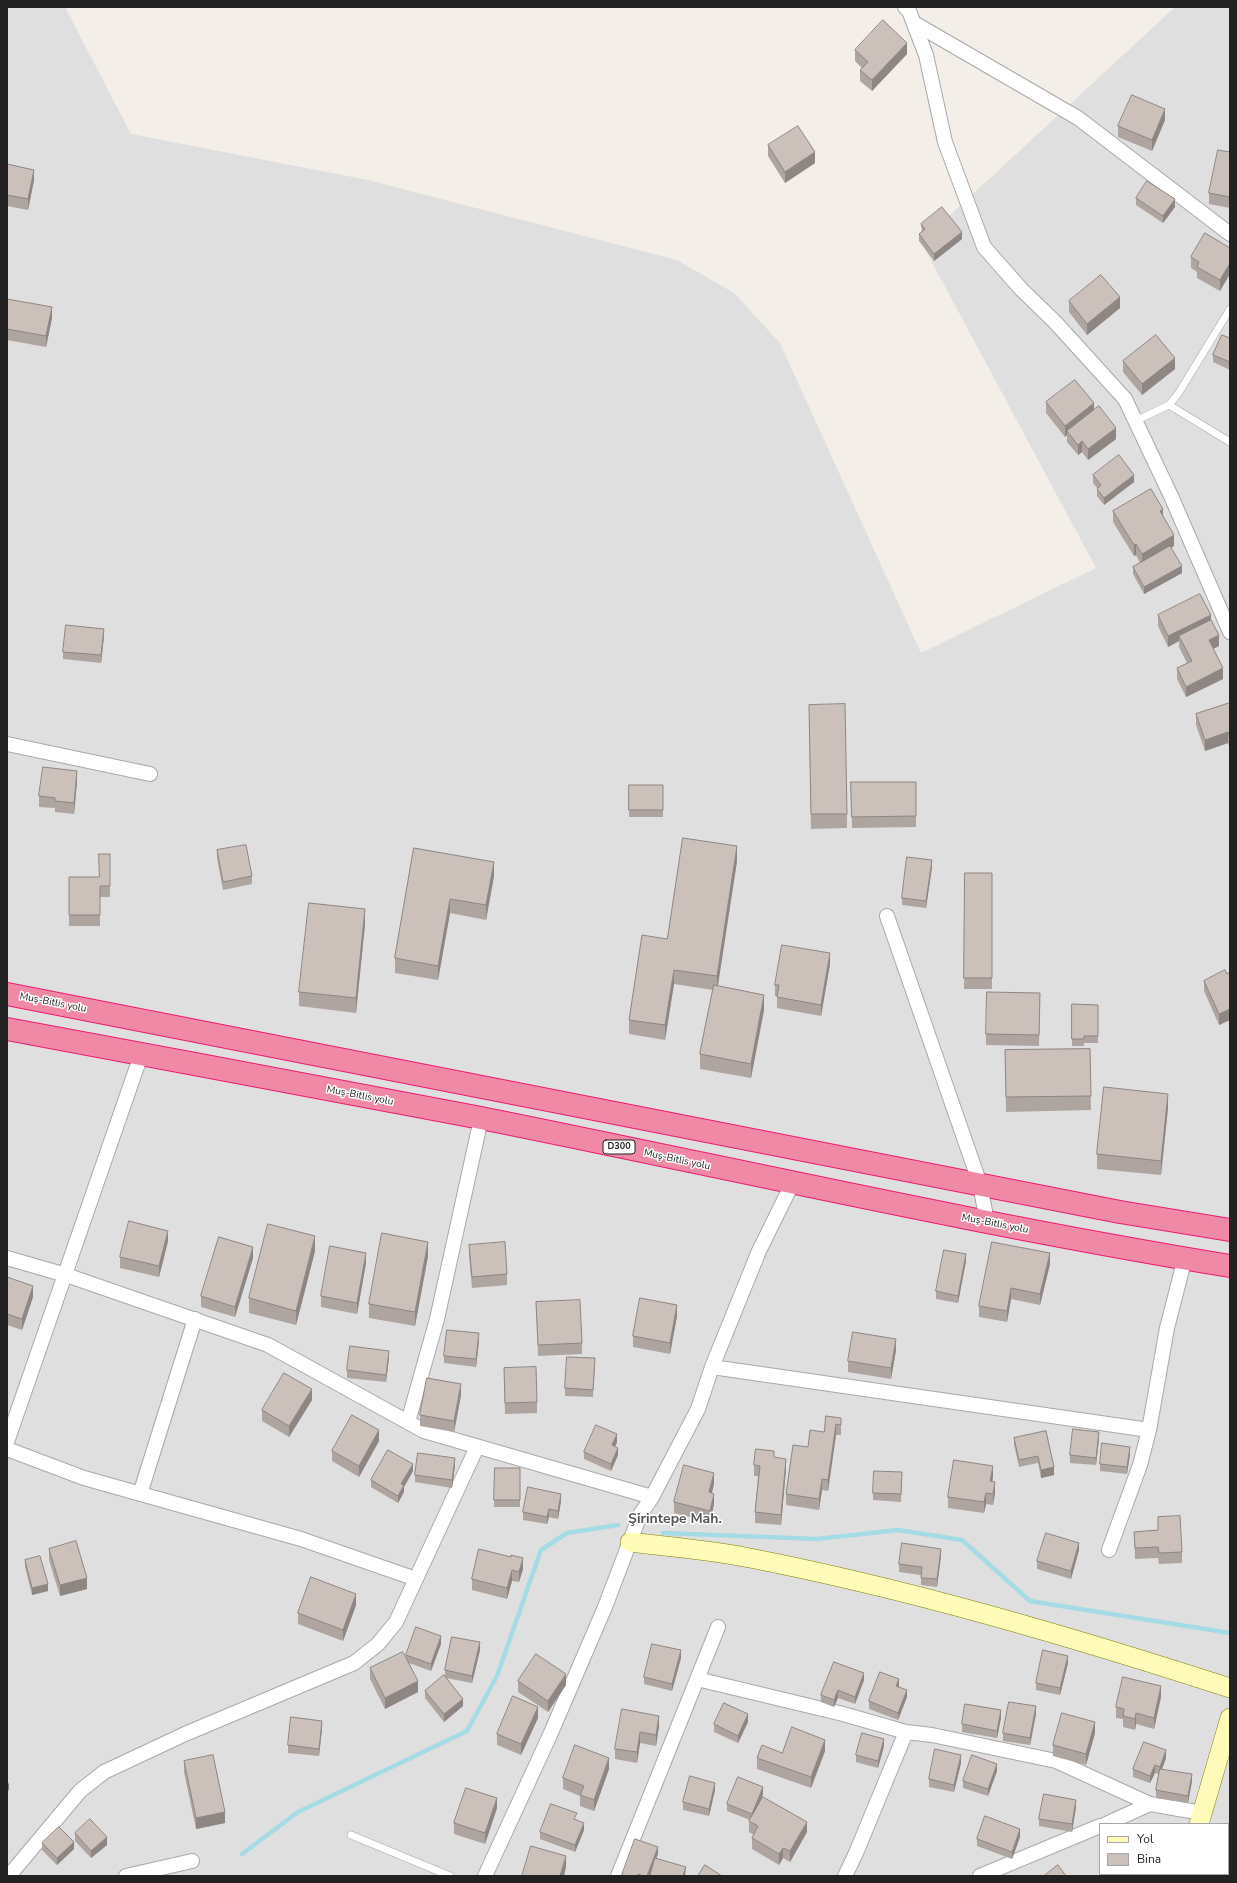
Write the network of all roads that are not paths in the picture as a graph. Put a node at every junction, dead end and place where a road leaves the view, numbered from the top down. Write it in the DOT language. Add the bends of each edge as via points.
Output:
graph roads {
  1 [pos="905,7"];
  2 [pos="914,23"];
  3 [pos="1230,234"];
  4 [pos="1230,309"];
  5 [pos="1169,405"];
  6 [pos="1135,421"];
  7 [pos="1230,442"];
  8 [pos="1230,632"];
  9 [pos="7,744"];
  10 [pos="150,774"];
  11 [pos="887,916"];
  12 [pos="7,994"];
  13 [pos="7,1029"];
  14 [pos="141,1055"];
  15 [pos="481,1118"];
  16 [pos="792,1184"];
  17 [pos="980,1184"];
  18 [pos="987,1222"];
  19 [pos="1230,1230"];
  20 [pos="7,1258"];
  21 [pos="1185,1258"];
  22 [pos="1230,1266"];
  23 [pos="66,1275"];
  24 [pos="195,1320"];
  25 [pos="712,1367"];
  26 [pos="408,1422"];
  27 [pos="1149,1430"];
  28 [pos="7,1442"];
  29 [pos="477,1447"];
  30 [pos="7,1449"];
  31 [pos="140,1494"];
  32 [pos="652,1497"];
  33 [pos="630,1542"];
  34 [pos="1109,1550"];
  35 [pos="416,1578"];
  36 [pos="718,1627"];
  37 [pos="697,1679"];
  38 [pos="1230,1688"];
  39 [pos="1230,1718"];
  40 [pos="906,1732"];
  41 [pos="1150,1804"];
  42 [pos="1200,1819"];
  43 [pos="1108,1823"];
  44 [pos="1099,1826"];
  45 [pos="351,1835"];
  46 [pos="192,1861"];
  47 [pos="7,1874"];
  48 [pos="126,1876"];
  49 [pos="450,1876"];
  50 [pos="485,1876"];
  51 [pos="618,1876"];
  52 [pos="845,1876"];
  53 [pos="980,1876"];
  1 -- 2 [label="street"];
  2 -- 3 [label="street" via="1078,118"];
  2 -- 6 [label="street" via="926,55 945,142 984,247 1125,399"];
  4 -- 5 [label="lane"];
  5 -- 6 [label="lane"];
  5 -- 7 [label="lane"];
  6 -- 8 [label="street" via="1171,496"];
  9 -- 10 [label="street"];
  11 -- 17 [label="street"];
  12 -- 17 [label="highway, Muş-Bitlis yolu"];
  13 -- 14 [label="highway, Muş-Bitlis yolu / D300"];
  14 -- 15 [label="highway, Muş-Bitlis yolu / D300"];
  14 -- 23 [label="street"];
  15 -- 16 [label="highway, Muş-Bitlis yolu / D300"];
  15 -- 26 [label="street" via="437,1319"];
  16 -- 18 [label="highway, Muş-Bitlis yolu / D300"];
  16 -- 25 [label="street" via="759,1251"];
  17 -- 18 [label="street"];
  17 -- 19 [label="highway, Muş-Bitlis yolu" via="1120,1212"];
  18 -- 21 [label="highway, Muş-Bitlis yolu / D300"];
  20 -- 23 [label="street"];
  21 -- 22 [label="highway, Muş-Bitlis yolu / D300"];
  21 -- 27 [label="street" via="1167,1328"];
  23 -- 24 [label="street"];
  23 -- 28 [label="street"];
  24 -- 26 [label="street" via="268,1345"];
  24 -- 31 [label="street"];
  25 -- 27 [label="street"];
  25 -- 32 [label="street" via="698,1409"];
  26 -- 29 [label="street" via="424,1431"];
  27 -- 34 [label="street" via="1140,1466"];
  29 -- 32 [label="street"];
  29 -- 35 [label="street"];
  30 -- 31 [label="street" via="84,1478"];
  31 -- 35 [label="street" via="301,1539"];
  32 -- 33 [label="street" via="640,1515"];
  33 -- 38 [label="street" via="749,1558 940,1600 1120,1652"];
  33 -- 50 [label="street" via="553,1727"];
  35 -- 47 [label="street" via="396,1622 378,1644 354,1663 185,1734 104,1772 80,1791 13,1871"];
  36 -- 37 [label="street"];
  37 -- 40 [label="street"];
  37 -- 51 [label="street"];
  39 -- 42 [label="street"];
  40 -- 41 [label="street" via="1056,1761"];
  40 -- 52 [label="street"];
  41 -- 42 [label="street"];
  41 -- 43 [label="street"];
  44 -- 53 [label="street"];
  45 -- 49 [label="lane"];
  46 -- 48 [label="street"];
}
